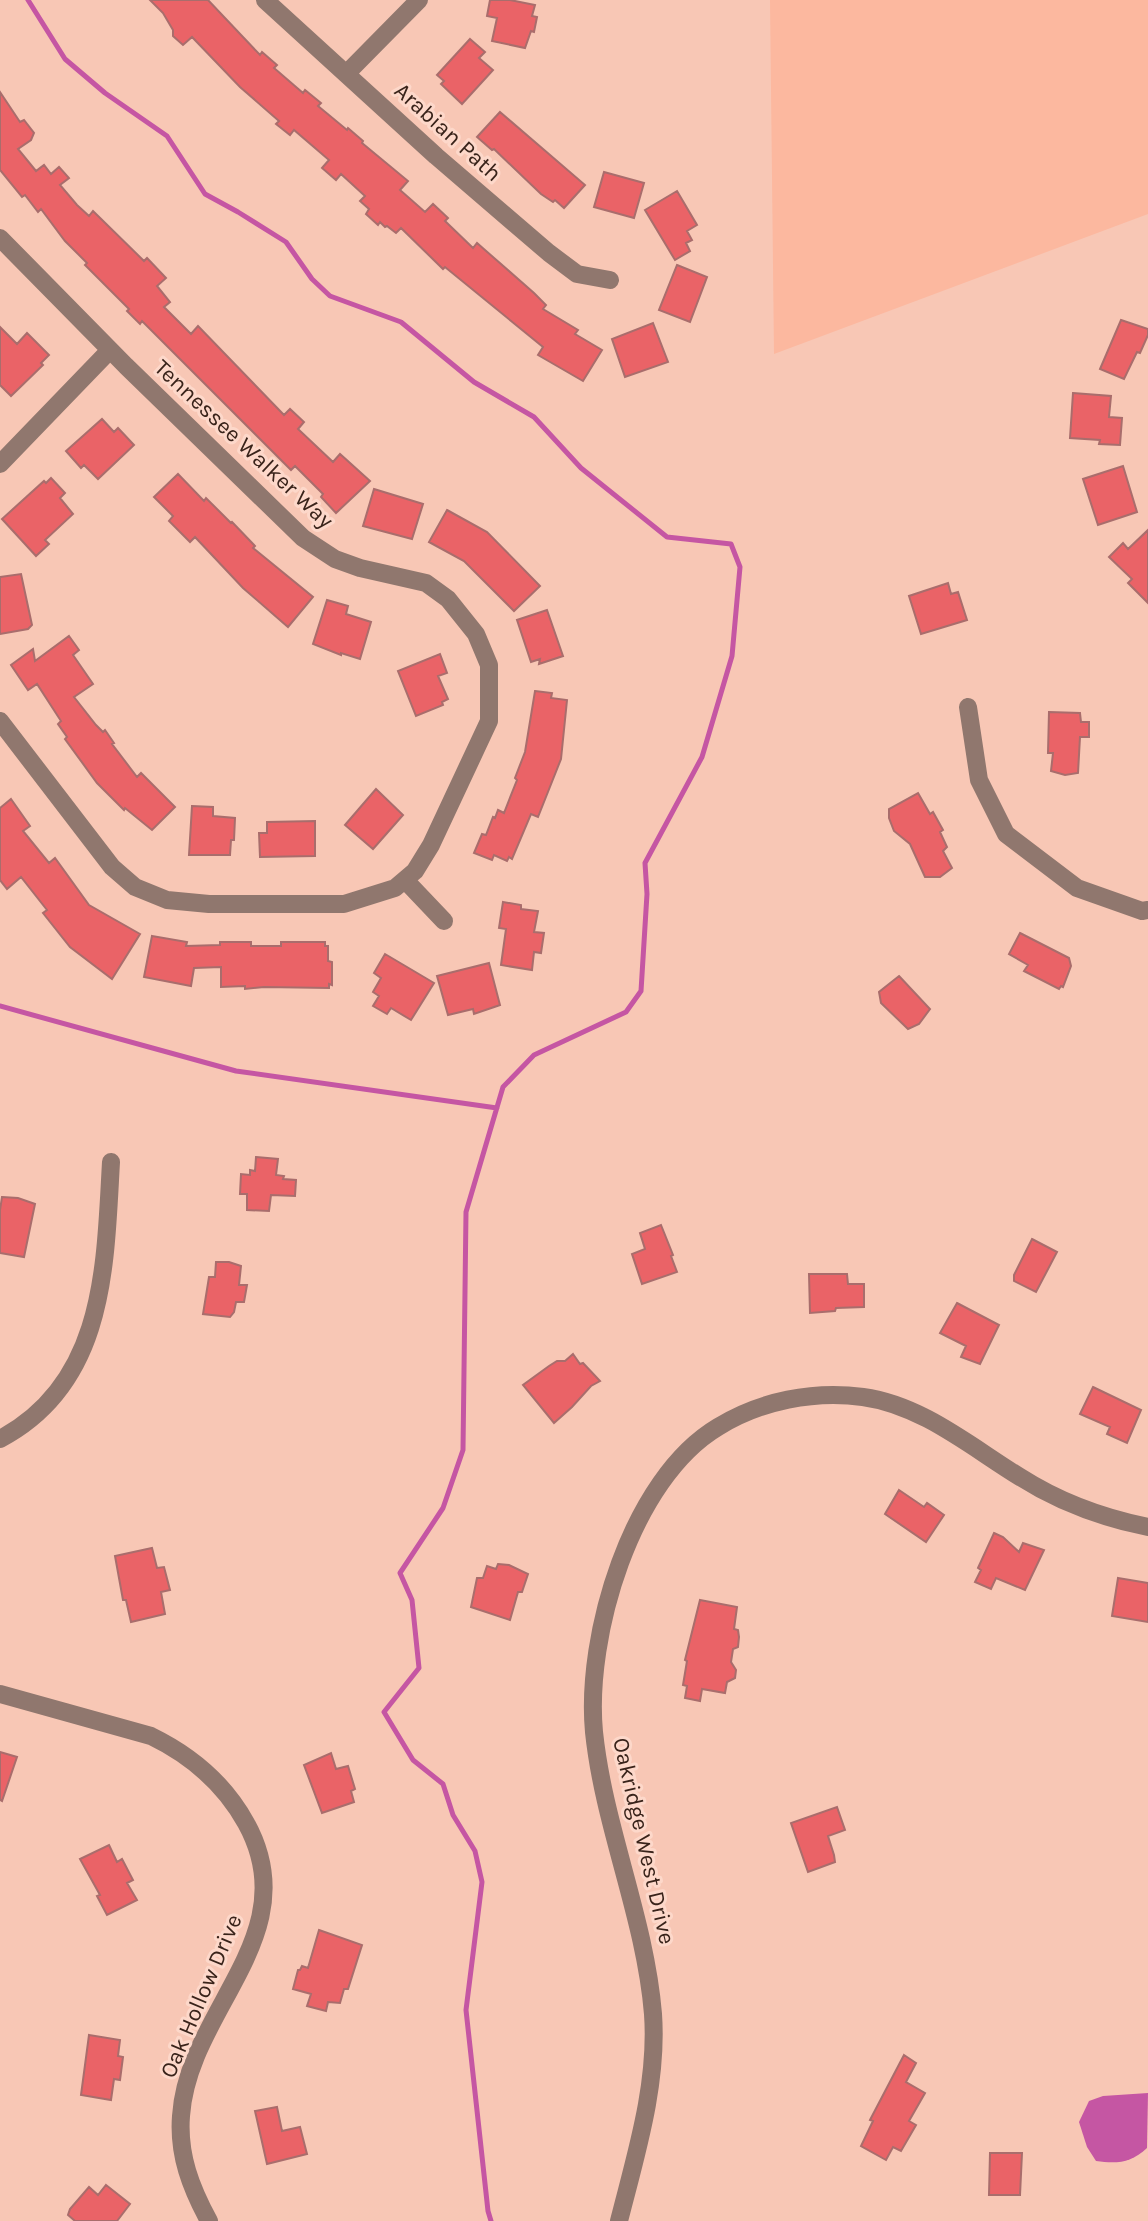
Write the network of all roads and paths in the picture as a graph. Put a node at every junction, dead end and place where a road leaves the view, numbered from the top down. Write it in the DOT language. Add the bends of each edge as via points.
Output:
graph roads {
  1 [pos="265,0"];
  2 [pos="419,0"];
  3 [pos="346,74"];
  4 [pos="0,238"];
  5 [pos="610,280"];
  6 [pos="110,350"];
  7 [pos="0,464"];
  8 [pos="968,707"];
  9 [pos="0,721"];
  10 [pos="405,880"];
  11 [pos="1148,911"];
  12 [pos="444,921"];
  13 [pos="111,1161"];
  14 [pos="0,1439"];
  15 [pos="1148,1527"];
  16 [pos="0,1694"];
  17 [pos="209,2221"];
  18 [pos="619,2221"];
  1 -- 3 [label="street, Arabian Path"];
  2 -- 3 [label="street"];
  3 -- 5 [label="street, Arabian Path" via="549,253 577,274"];
  4 -- 6 [label="street, Tennessee Walker Way"];
  6 -- 7 [label="street"];
  6 -- 10 [label="street, Tennessee Walker Way" via="303,538 335,559 426,583 449,599 476,634 489,665 489,721 431,845"];
  8 -- 11 [label="street" via="979,780 1006,834 1077,888"];
  9 -- 10 [label="street, Tennessee Walker Way" via="112,867 135,887 167,900 344,904 395,888"];
  10 -- 12 [label="street"];
  13 -- 14 [label="street" via="102,1287 84,1346 65,1384 41,1412"];
  15 -- 18 [label="street, Oakridge West Drive" via="1084,1510 1023,1479 937,1424 864,1397 823,1395 748,1411 715,1428 667,1475 646,1507 611,1590 596,1651 593,1689 600,1777 647,1962 653,2016 654,2059 648,2101"];
  16 -- 17 [label="street, Oak Hollow Drive" via="170,1745 222,1787 255,1839 265,1895 261,1920 206,2032 180,2115 185,2168"];
}
